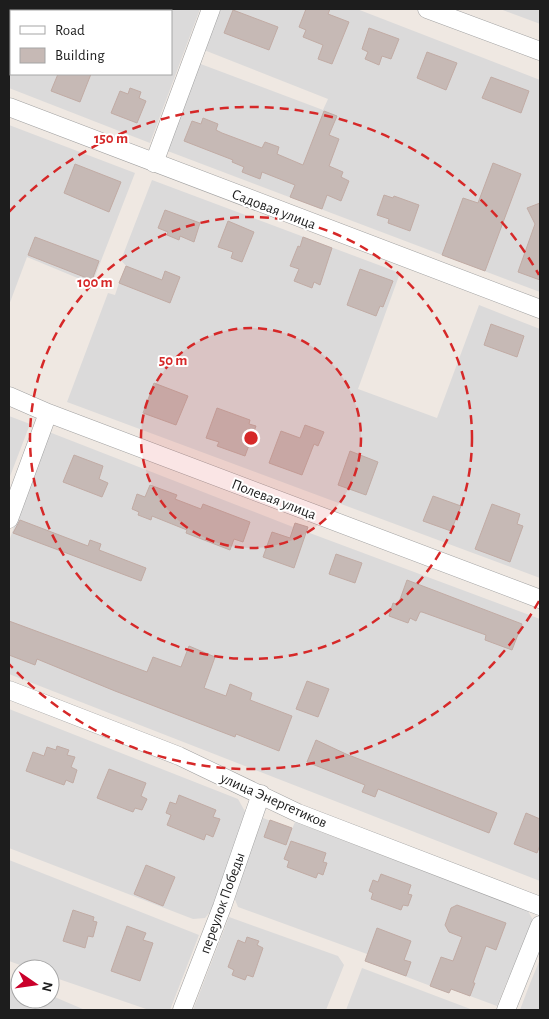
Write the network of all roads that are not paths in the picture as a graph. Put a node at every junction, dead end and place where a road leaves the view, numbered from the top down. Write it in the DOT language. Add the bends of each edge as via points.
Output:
graph roads {
  1 [pos="212,9"];
  2 [pos="427,9"];
  3 [pos="540,51"];
  4 [pos="9,107"];
  5 [pos="154,163"];
  6 [pos="540,309"];
  7 [pos="9,396"];
  8 [pos="48,414"];
  9 [pos="9,519"];
  10 [pos="540,599"];
  11 [pos="9,690"];
  12 [pos="261,794"];
  13 [pos="540,906"];
  14 [pos="540,925"];
  15 [pos="182,1010"];
  16 [pos="506,1010"];
  1 -- 5 [label="street"];
  2 -- 3 [label="street"];
  4 -- 5 [label="street, Садовая улица"];
  5 -- 6 [label="street, Садовая улица"];
  7 -- 8 [label="street, Полевая улица"];
  8 -- 9 [label="street"];
  8 -- 10 [label="street, Полевая улица"];
  11 -- 12 [label="street, улица Энергетиков" via="179,756"];
  12 -- 13 [label="street, улица Энергетиков" via="298,813"];
  12 -- 15 [label="street, переулок Победы"];
  14 -- 16 [label="street"];
}
